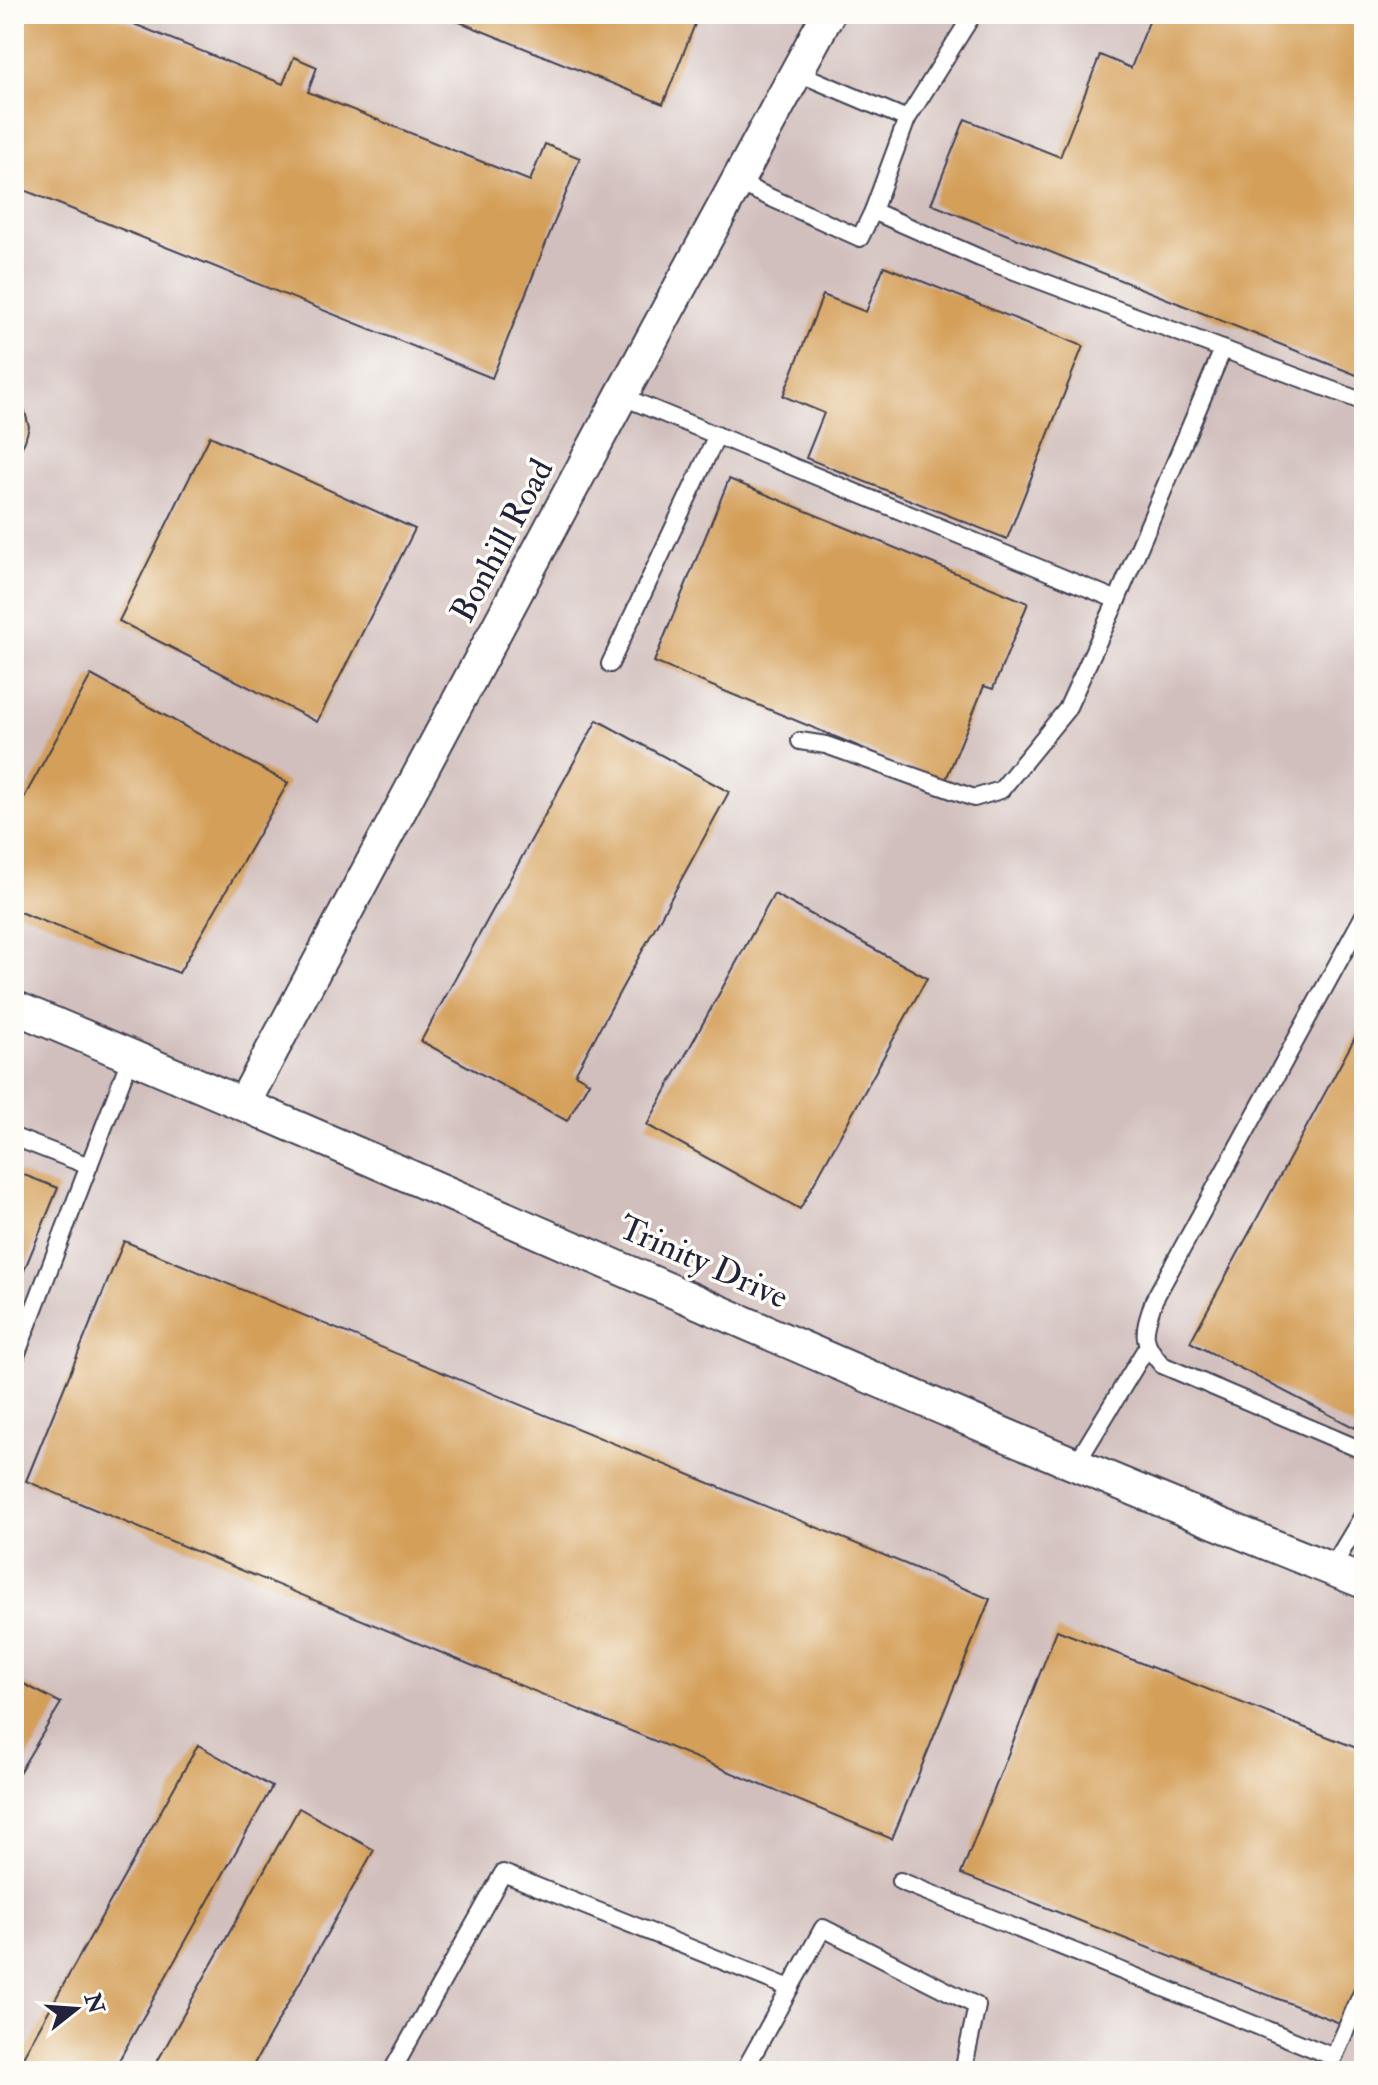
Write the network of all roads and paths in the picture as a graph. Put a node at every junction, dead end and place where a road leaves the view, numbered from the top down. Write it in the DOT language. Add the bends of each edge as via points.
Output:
graph roads {
  1 [pos="828,14"];
  2 [pos="973,14"];
  3 [pos="796,72"];
  4 [pos="907,119"];
  5 [pos="736,182"];
  6 [pos="873,211"];
  7 [pos="1223,349"];
  8 [pos="621,396"];
  9 [pos="1364,402"];
  10 [pos="717,435"];
  11 [pos="1117,600"];
  12 [pos="610,664"];
  13 [pos="800,741"];
  14 [pos="1364,915"];
  15 [pos="14,1007"];
  16 [pos="131,1056"];
  17 [pos="244,1103"];
  18 [pos="14,1137"];
  19 [pos="89,1166"];
  20 [pos="1147,1347"];
  21 [pos="14,1361"];
  22 [pos="1364,1451"];
  23 [pos="1076,1464"];
  24 [pos="1364,1514"];
  25 [pos="1331,1569"];
  26 [pos="1364,1582"];
  27 [pos="900,1881"];
  28 [pos="790,1988"];
  29 [pos="1364,1988"];
  30 [pos="392,2071"];
  31 [pos="744,2071"];
  32 [pos="963,2071"];
  1 -- 3 [label="street, Bonhill Road"];
  2 -- 4 [label="lane"];
  3 -- 4 [label="lane"];
  3 -- 5 [label="street, Bonhill Road"];
  4 -- 6 [label="lane"];
  5 -- 6 [label="lane" via="860,238"];
  5 -- 8 [label="street, Bonhill Road"];
  6 -- 7 [label="lane" via="980,258"];
  7 -- 9 [label="lane"];
  7 -- 11 [label="lane"];
  8 -- 10 [label="lane"];
  8 -- 17 [label="street, Bonhill Road"];
  10 -- 11 [label="lane"];
  10 -- 12 [label="lane"];
  11 -- 13 [label="lane" via="1067,709 1001,790 974,798 826,745"];
  14 -- 20 [label="lane" via="1154,1300 1144,1332"];
  15 -- 16 [label="street, Trinity Drive"];
  16 -- 17 [label="street, Trinity Drive"];
  16 -- 19 [label="lane"];
  17 -- 23 [label="street, Trinity Drive"];
  18 -- 19 [label="lane"];
  19 -- 21 [label="lane"];
  20 -- 22 [label="lane" via="1162,1365"];
  20 -- 23 [label="lane"];
  23 -- 25 [label="street, Trinity Drive"];
  24 -- 25 [label="lane"];
  25 -- 26 [label="street, Trinity Drive"];
  27 -- 29 [label="lane" via="1334,2057"];
  28 -- 30 [label="lane" via="503,1873"];
  28 -- 31 [label="lane"];
  28 -- 32 [label="lane" via="823,1928 977,2006"];
}
